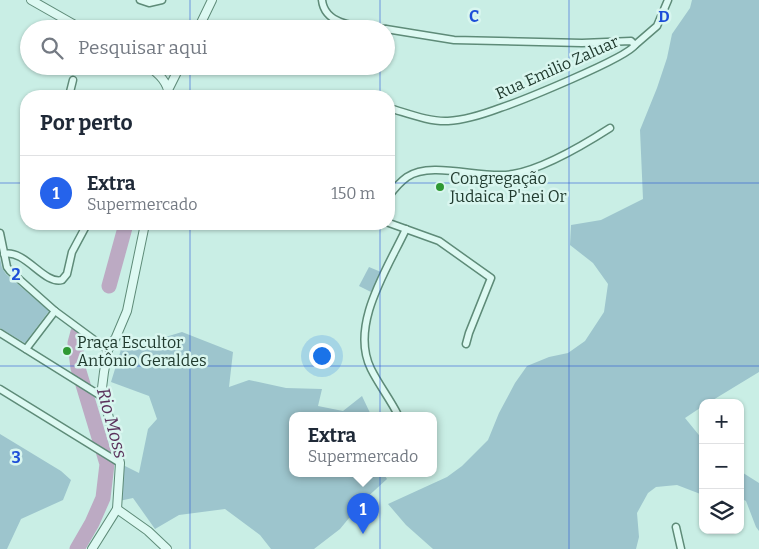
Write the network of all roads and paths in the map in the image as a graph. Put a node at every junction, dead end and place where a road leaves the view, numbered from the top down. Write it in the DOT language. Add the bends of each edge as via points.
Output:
graph roads {
  1 [pos="31,0"];
  2 [pos="140,0"];
  3 [pos="162,0"];
  4 [pos="212,0"];
  5 [pos="322,0"];
  6 [pos="668,0"];
  7 [pos="66,20"];
  8 [pos="202,20"];
  9 [pos="334,20"];
  10 [pos="395,30"];
  11 [pos="635,45"];
  12 [pos="158,75"];
  13 [pos="176,75"];
  14 [pos="72,80"];
  15 [pos="70,90"];
  16 [pos="167,90"];
  17 [pos="169,90"];
  18 [pos="395,110"];
  19 [pos="610,128"];
  20 [pos="395,190"];
  21 [pos="395,225"];
  22 [pos="406,229"];
  23 [pos="84,230"];
  24 [pos="144,230"];
  25 [pos="0,233"];
  26 [pos="4,254"];
  27 [pos="55,311"];
  28 [pos="0,333"];
  29 [pos="466,344"];
  30 [pos="26,349"];
  31 [pos="108,350"];
  32 [pos="0,389"];
  33 [pos="101,396"];
  34 [pos="396,412"];
  35 [pos="119,463"];
  36 [pos="117,509"];
  37 [pos="676,528"];
  38 [pos="92,549"];
  39 [pos="167,549"];
  40 [pos="681,549"];
  1 -- 7 [label="street"];
  2 -- 3 [label="street" via="149,3"];
  4 -- 8 [label="street"];
  5 -- 9 [label="street, Rua Emilio Zaluar" via="326,14"];
  6 -- 11 [label="street" via="657,26"];
  10 -- 11 [label="street, Rua Emilio Zaluar" via="454,40 631,41"];
  11 -- 18 [label="street, Rua Emilio Zaluar" via="608,62 546,89 457,120 441,122"];
  12 -- 16 [label="street"];
  13 -- 17 [label="street"];
  14 -- 15 [label="street"];
  19 -- 20 [label="street" via="572,150 514,174 497,176 430,170 418,172"];
  21 -- 22 [label="street"];
  22 -- 29 [label="street" via="440,241 491,278"];
  22 -- 34 [label="street" via="366,317 364,346 370,368"];
  23 -- 26 [label="street" via="62,280 54,280 16,255"];
  24 -- 31 [label="street" via="127,311"];
  25 -- 26 [label="street"];
  26 -- 27 [label="street" via="10,271"];
  27 -- 30 [label="street"];
  27 -- 31 [label="street"];
  28 -- 30 [label="street"];
  30 -- 33 [label="street"];
  31 -- 33 [label="street"];
  32 -- 35 [label="street"];
  33 -- 35 [label="street"];
  35 -- 36 [label="street"];
  36 -- 38 [label="street"];
  36 -- 39 [label="street"];
  37 -- 40 [label="street"];
}
